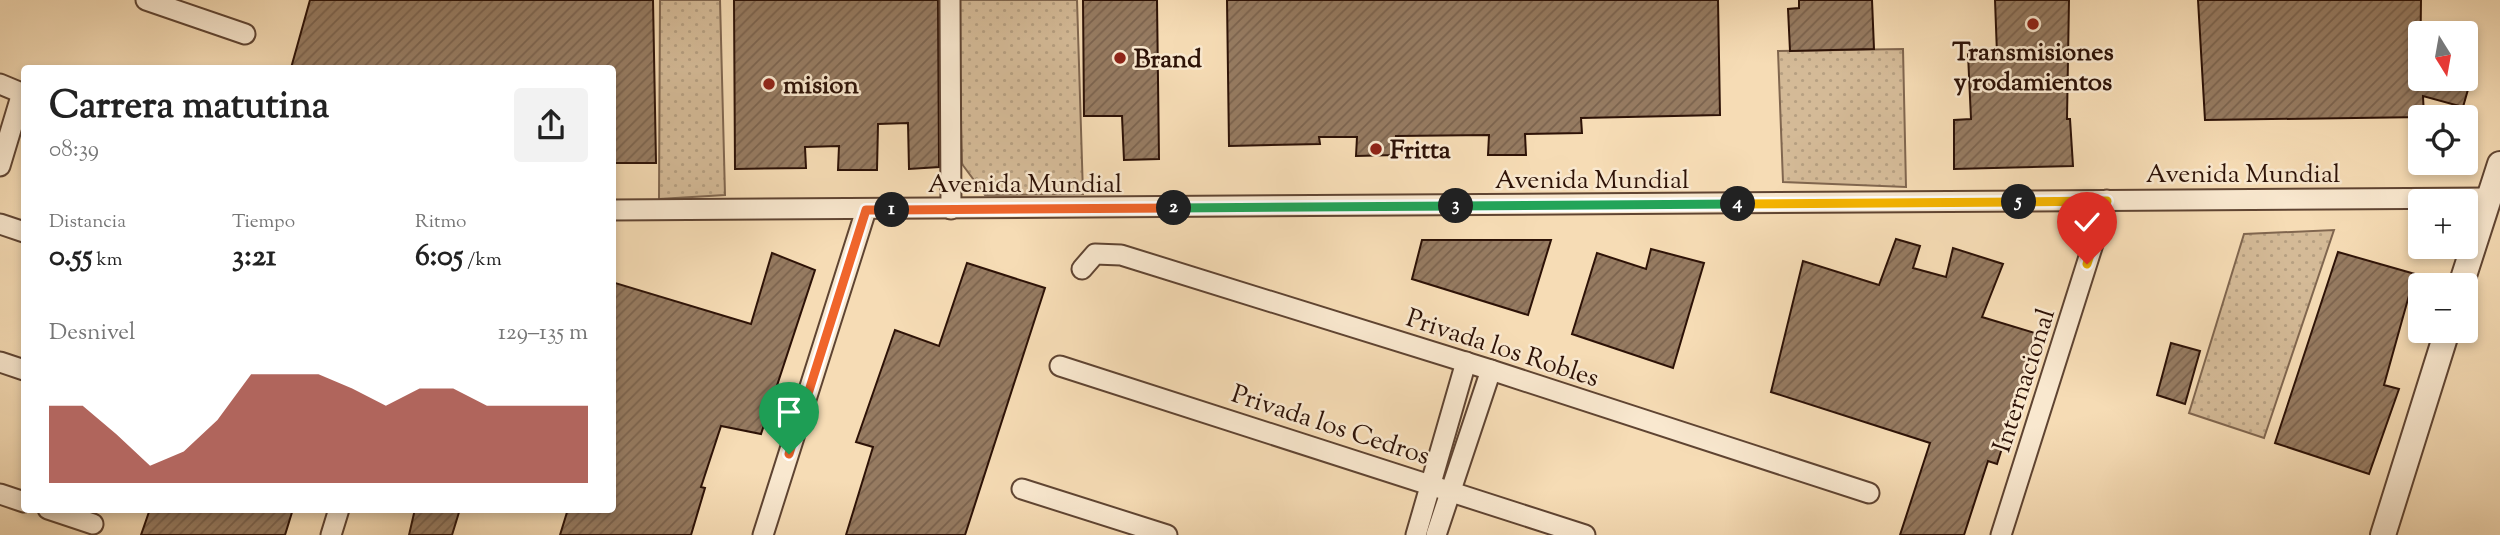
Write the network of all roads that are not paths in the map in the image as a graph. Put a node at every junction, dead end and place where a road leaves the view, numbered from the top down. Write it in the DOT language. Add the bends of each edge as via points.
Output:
graph roads {
  1 [pos="146,0"];
  2 [pos="950,0"];
  3 [pos="245,34"];
  4 [pos="0,84"];
  5 [pos="21,93"];
  6 [pos="21,100"];
  7 [pos="2500,164"];
  8 [pos="0,166"];
  9 [pos="2489,198"];
  10 [pos="2107,201"];
  11 [pos="951,209"];
  12 [pos="616,210"];
  13 [pos="866,210"];
  14 [pos="0,224"];
  15 [pos="21,231"];
  16 [pos="1082,269"];
  17 [pos="2465,273"];
  18 [pos="2443,343"];
  19 [pos="0,362"];
  20 [pos="1466,362"];
  21 [pos="1060,366"];
  22 [pos="21,369"];
  23 [pos="1490,370"];
  24 [pos="1441,488"];
  25 [pos="1022,489"];
  26 [pos="1868,493"];
  27 [pos="0,494"];
  28 [pos="21,501"];
  29 [pos="60,513"];
  30 [pos="338,513"];
  31 [pos="93,524"];
  32 [pos="331,535"];
  33 [pos="763,535"];
  34 [pos="1167,535"];
  35 [pos="1416,535"];
  36 [pos="1436,535"];
  37 [pos="1585,535"];
  38 [pos="2001,535"];
  39 [pos="2383,535"];
  1 -- 3 [label="street"];
  2 -- 11 [label="street"];
  4 -- 5 [label="street"];
  6 -- 8 [label="street"];
  7 -- 9 [label="street"];
  9 -- 10 [label="street, Avenida Mundial"];
  9 -- 17 [label="street"];
  10 -- 11 [label="street, Avenida Mundial"];
  10 -- 38 [label="street, Internacional"];
  11 -- 13 [label="street, Avenida Mundial"];
  12 -- 13 [label="street, Avenida Mundial"];
  13 -- 33 [label="street"];
  14 -- 15 [label="street"];
  16 -- 20 [label="street, Privada los Robles" via="1095,254 1121,255"];
  18 -- 39 [label="street"];
  19 -- 22 [label="street"];
  20 -- 23 [label="street, Privada los Robles"];
  20 -- 24 [label="street"];
  21 -- 24 [label="street, Privada los Cedros"];
  23 -- 24 [label="street"];
  23 -- 26 [label="street, Privada los Robles"];
  24 -- 35 [label="street"];
  24 -- 36 [label="street"];
  24 -- 37 [label="street, Privada los Cedros"];
  25 -- 34 [label="street"];
  27 -- 28 [label="street"];
  29 -- 31 [label="street"];
  30 -- 32 [label="street"];
}
